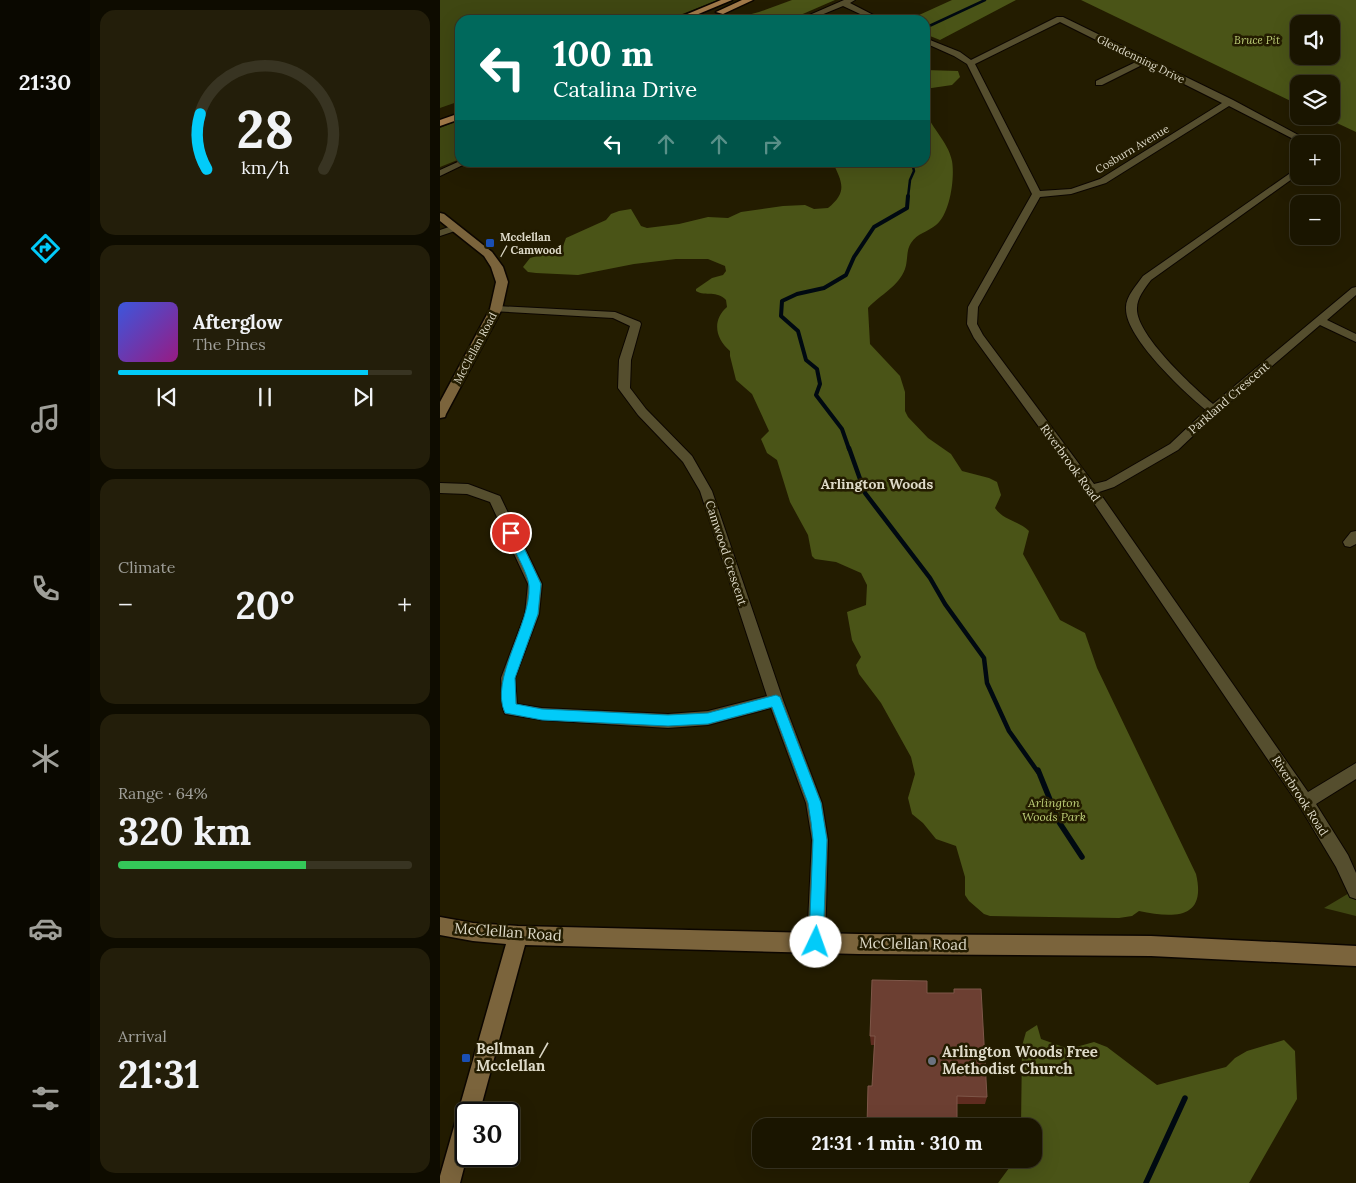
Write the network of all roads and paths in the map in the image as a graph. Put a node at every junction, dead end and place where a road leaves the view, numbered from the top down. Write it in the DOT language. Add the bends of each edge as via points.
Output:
graph roads {
  1 [pos="728,0"];
  2 [pos="749,0"];
  3 [pos="851,0"];
  4 [pos="843,3"];
  5 [pos="690,15"];
  6 [pos="712,15"];
  7 [pos="814,15"];
  8 [pos="868,15"];
  9 [pos="930,42"];
  10 [pos="1144,61"];
  11 [pos="970,63"];
  12 [pos="1099,83"];
  13 [pos="1230,102"];
  14 [pos="455,107"];
  15 [pos="440,113"];
  16 [pos="455,118"];
  17 [pos="440,124"];
  18 [pos="1294,135"];
  19 [pos="455,166"];
  20 [pos="440,173"];
  21 [pos="1290,176"];
  22 [pos="1038,194"];
  23 [pos="440,216"];
  24 [pos="455,228"];
  25 [pos="440,233"];
  26 [pos="1356,290"];
  27 [pos="496,309"];
  28 [pos="1320,321"];
  29 [pos="1356,338"];
  30 [pos="1213,410"];
  31 [pos="440,414"];
  32 [pos="440,488"];
  33 [pos="1091,490"];
  34 [pos="776,700"];
  35 [pos="1356,770"];
  36 [pos="1306,802"];
  37 [pos="1356,892"];
  38 [pos="440,926"];
  39 [pos="518,935"];
  40 [pos="816,942"];
  41 [pos="1356,956"];
  42 [pos="471,1102"];
  43 [pos="455,1161"];
  44 [pos="449,1183"];
  1 -- 5 [label="main road"];
  2 -- 6 [label="main road"];
  3 -- 4 [label="street"];
  4 -- 7 [label="street"];
  4 -- 8 [label="street"];
  9 -- 11 [label="street"];
  10 -- 11 [label="street, Glendenning Drive" via="1060,19"];
  10 -- 12 [label="street"];
  10 -- 13 [label="street, Glendenning Drive"];
  11 -- 22 [label="street"];
  13 -- 18 [label="street, Glendenning Drive"];
  13 -- 22 [label="street, Cosburn Avenue" via="1094,185 1085,189"];
  14 -- 15 [label="main road"];
  16 -- 17 [label="main road"];
  19 -- 20 [label="street"];
  21 -- 30 [label="street" via="1147,278 1131,308 1132,319 1142,336 1190,392"];
  22 -- 33 [label="street, Riverbrook Road" via="972,307 972,324"];
  23 -- 24 [label="street, McClellan Road"];
  24 -- 25 [label="street"];
  24 -- 27 [label="street, McClellan Road" via="488,254 498,267 502,282"];
  26 -- 28 [label="street, Parkland Crescent"];
  27 -- 31 [label="street, McClellan Road"];
  27 -- 34 [label="street, Camwood Crescent" via="615,315 636,324 625,360 624,388 642,412 688,459 706,491"];
  28 -- 29 [label="street"];
  28 -- 30 [label="street, Parkland Crescent"];
  30 -- 33 [label="street, Parkland Crescent" via="1174,447 1110,484"];
  32 -- 34 [label="street" via="468,489 495,499 535,584 532,614 508,678 510,709 542,714 668,721 708,718"];
  33 -- 36 [label="street, Riverbrook Road"];
  34 -- 40 [label="street, Camwood Crescent" via="814,803 820,840"];
  35 -- 36 [label="street"];
  36 -- 37 [label="street, Riverbrook Road" via="1342,861"];
  38 -- 39 [label="street, McClellan Road"];
  39 -- 40 [label="street, McClellan Road"];
  39 -- 42 [label="street"];
  40 -- 41 [label="street, McClellan Road" via="1131,945"];
  43 -- 44 [label="street"];
}
